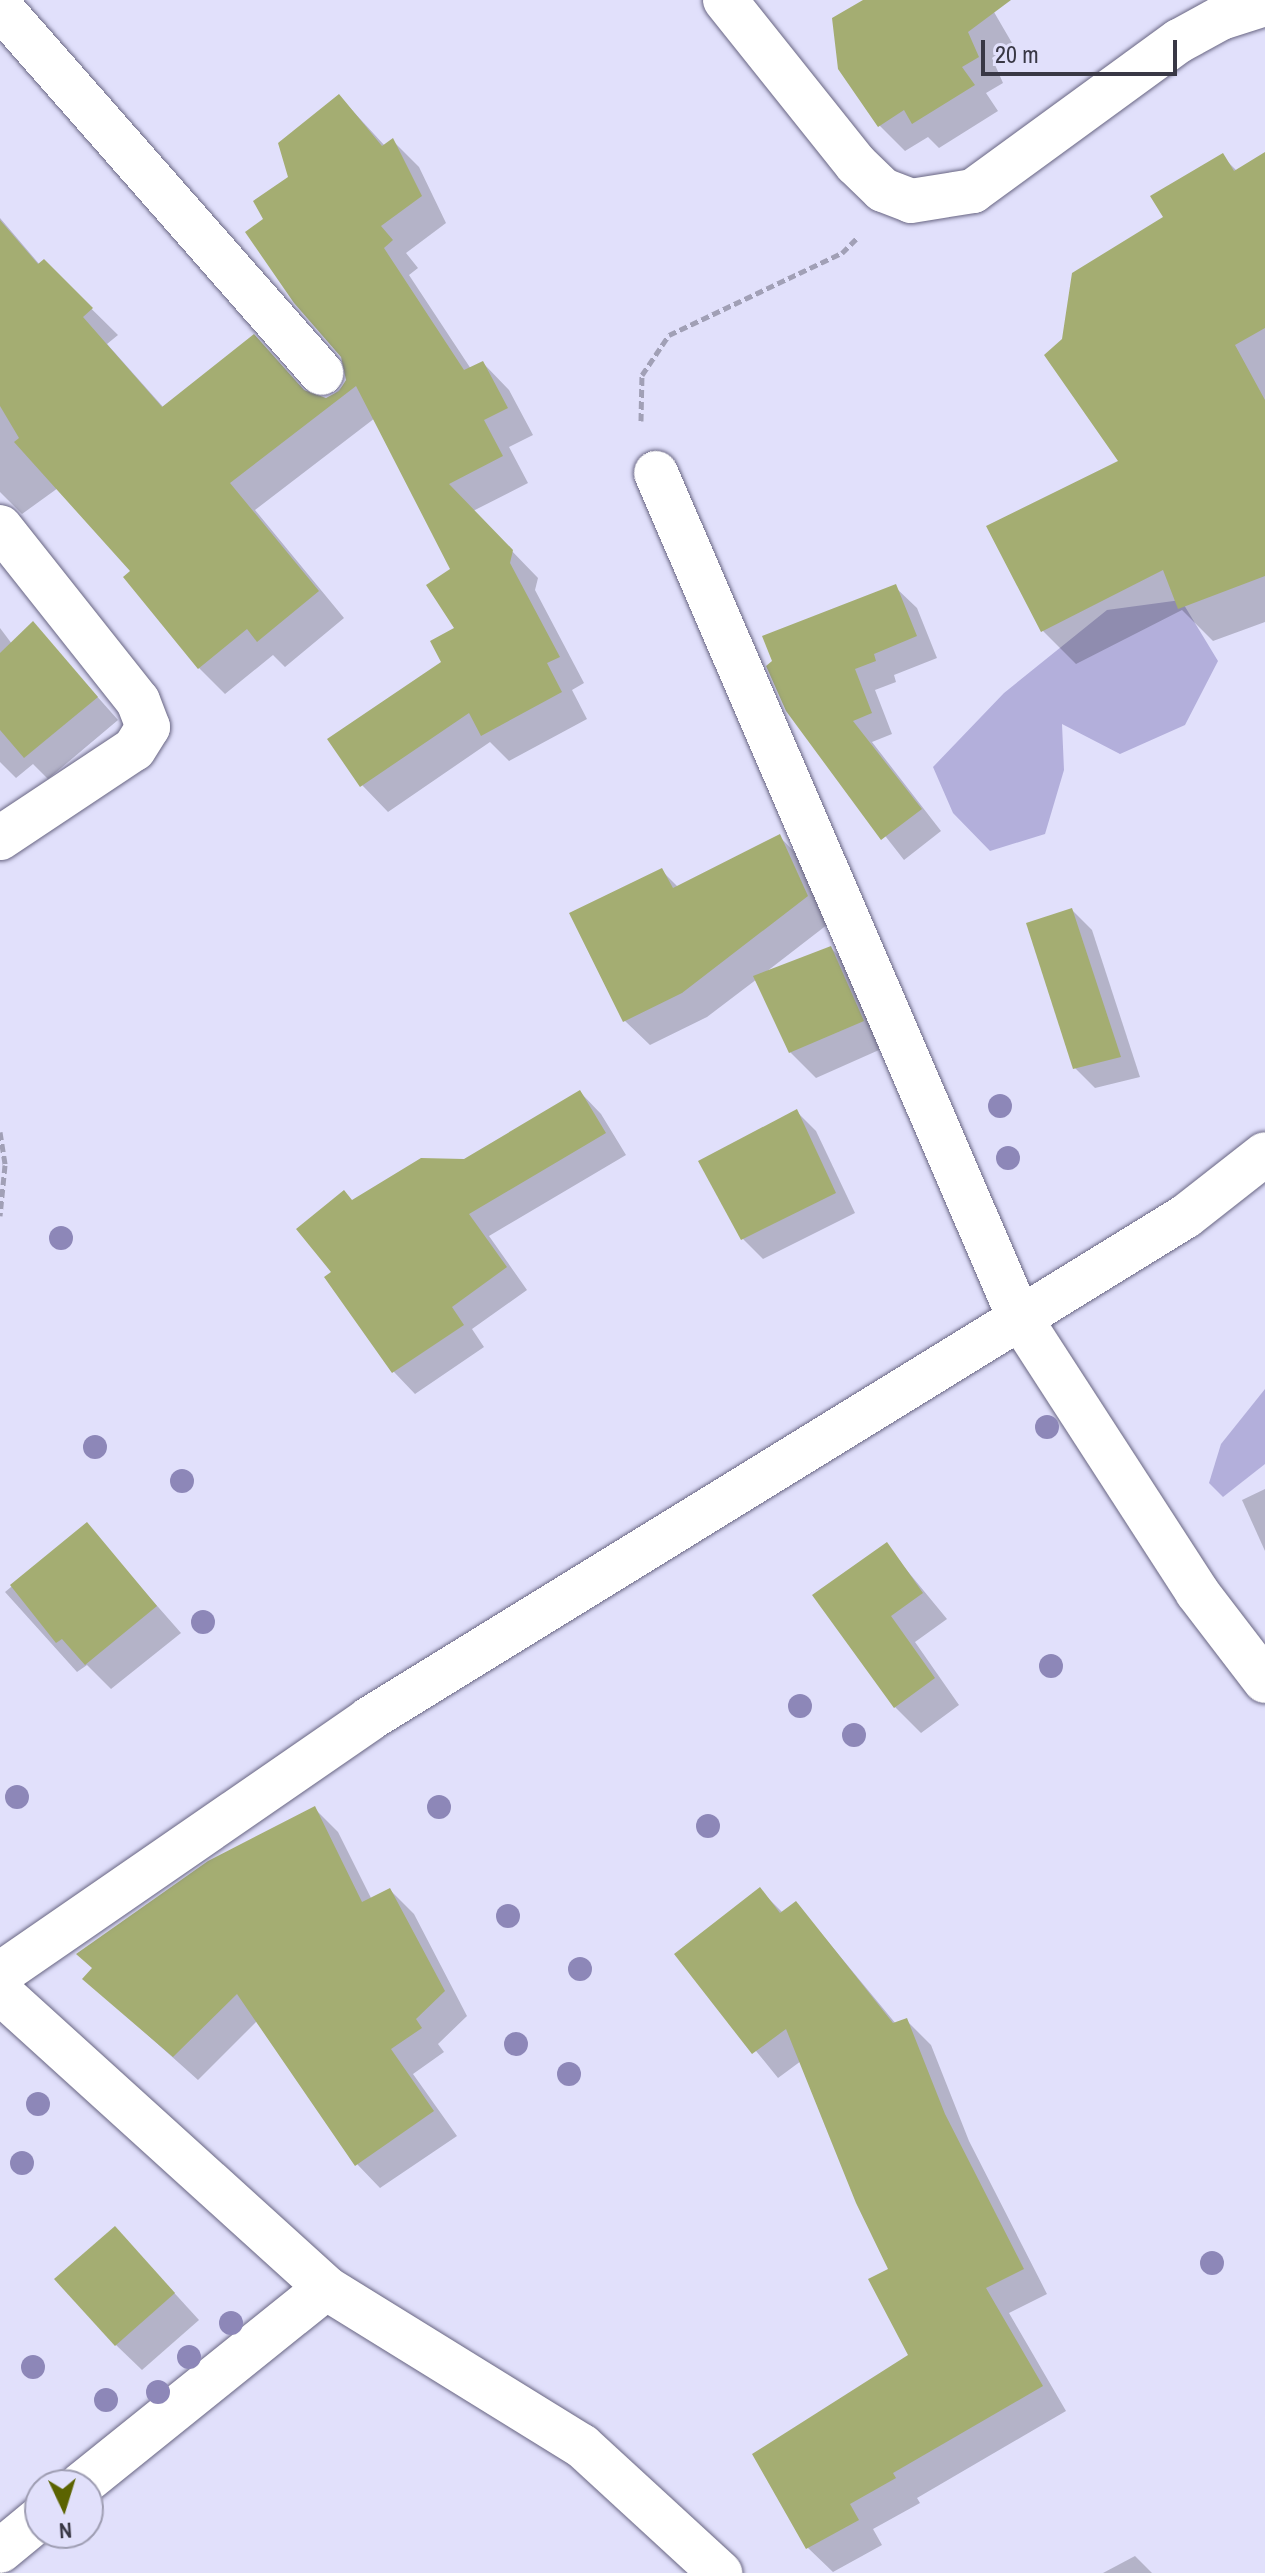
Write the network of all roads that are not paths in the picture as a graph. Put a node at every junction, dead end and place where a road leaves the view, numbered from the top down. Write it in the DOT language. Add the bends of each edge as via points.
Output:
graph roads {
  1 [pos="725,0"];
  2 [pos="1265,4"];
  3 [pos="0,7"];
  4 [pos="322,373"];
  5 [pos="656,473"];
  6 [pos="0,527"];
  7 [pos="0,838"];
  8 [pos="1265,1154"];
  9 [pos="1018,1315"];
  10 [pos="1265,1681"];
  11 [pos="0,1974"];
  12 [pos="0,1992"];
  13 [pos="326,2288"];
  14 [pos="101,2469"];
  15 [pos="24,2531"];
  16 [pos="0,2551"];
  17 [pos="720,2573"];
  1 -- 2 [label="street" via="856,164 883,190 911,201 973,191 1179,41 1221,18"];
  3 -- 4 [label="street"];
  5 -- 9 [label="street"];
  6 -- 7 [label="street" via="138,701 148,727 134,749"];
  8 -- 9 [label="street" via="1186,1216"];
  9 -- 10 [label="street" via="1197,1592"];
  9 -- 11 [label="street" via="369,1719"];
  12 -- 13 [label="street"];
  13 -- 14 [label="street"];
  13 -- 17 [label="street" via="582,2446"];
  15 -- 16 [label="street"];
}
